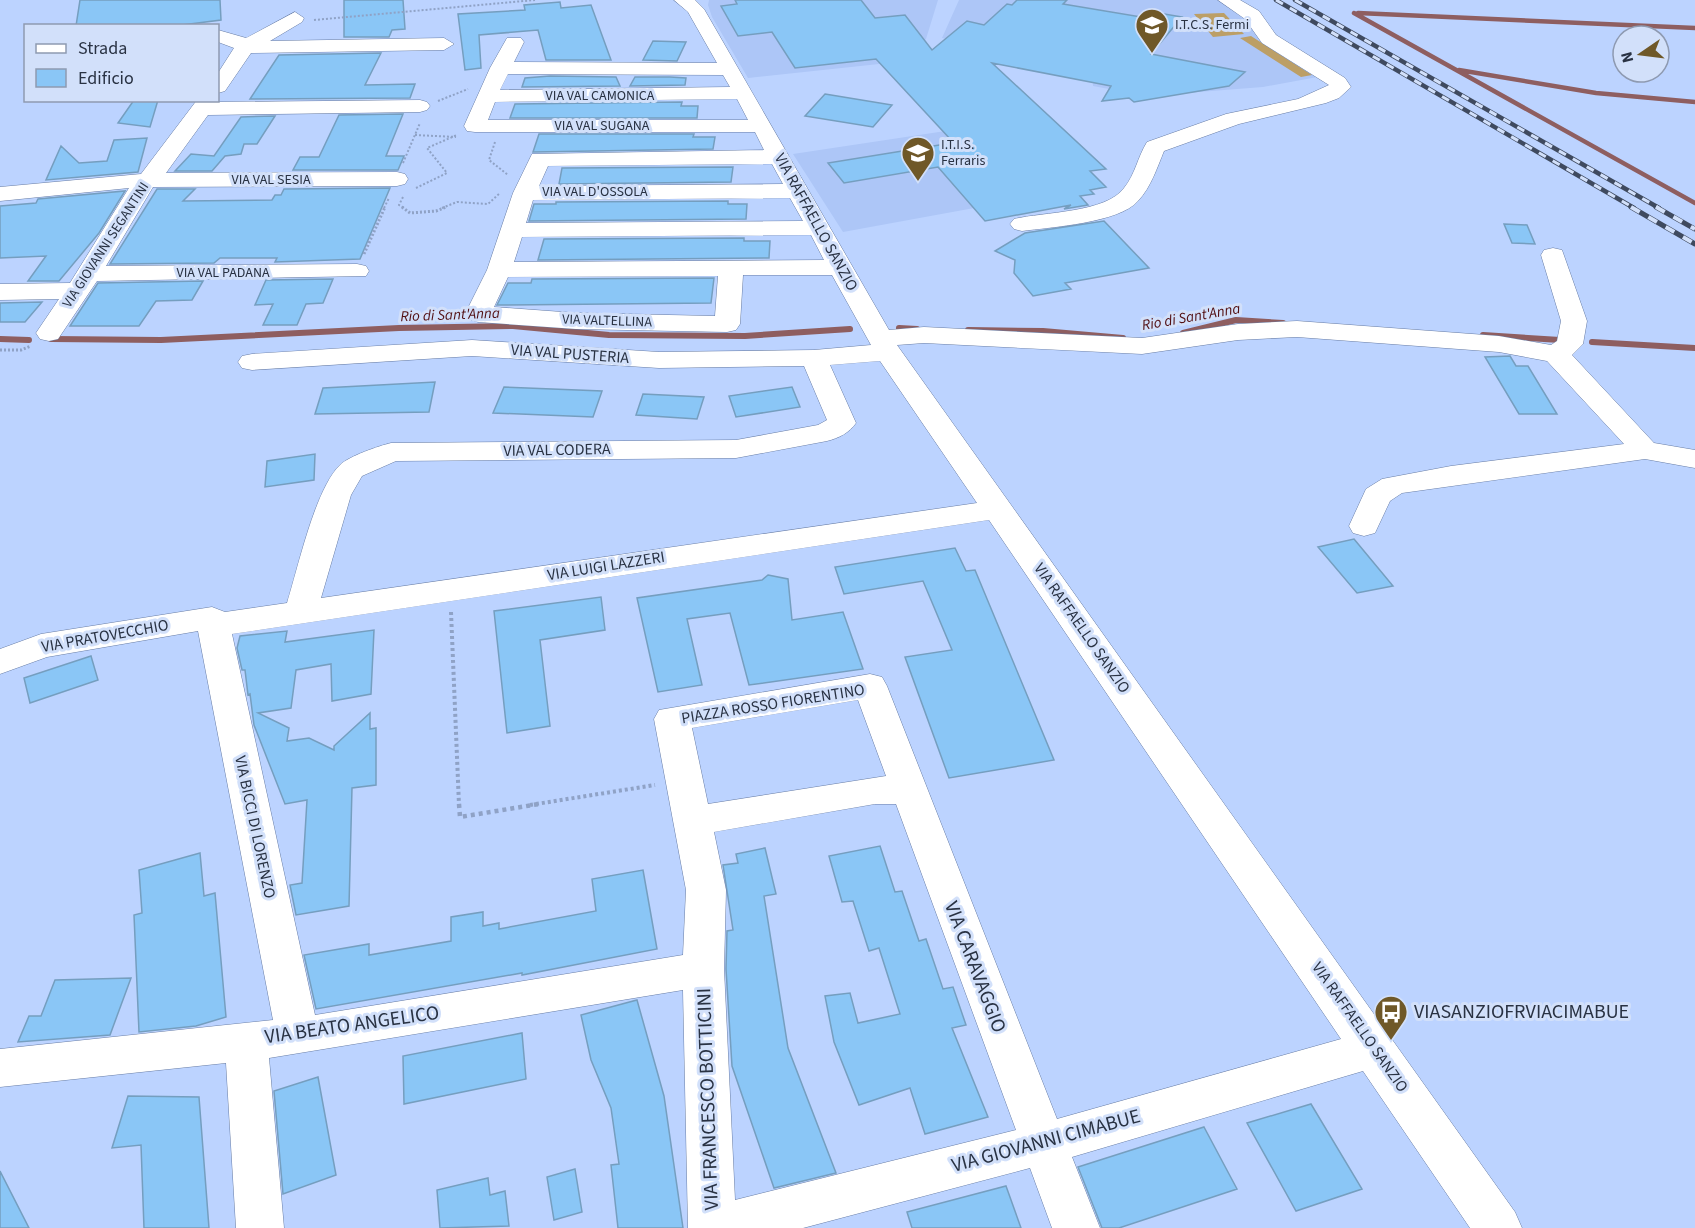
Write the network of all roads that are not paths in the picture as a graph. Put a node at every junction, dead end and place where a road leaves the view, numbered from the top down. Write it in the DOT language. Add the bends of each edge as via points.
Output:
graph roads {
  1 [pos="1227,0"];
  2 [pos="692,3"];
  3 [pos="298,9"];
  4 [pos="249,28"];
  5 [pos="275,29"];
  6 [pos="219,31"];
  7 [pos="219,36"];
  8 [pos="514,42"];
  9 [pos="444,44"];
  10 [pos="245,47"];
  11 [pos="737,81"];
  12 [pos="494,82"];
  13 [pos="219,86"];
  14 [pos="205,105"];
  15 [pos="420,106"];
  16 [pos="762,126"];
  17 [pos="779,157"];
  18 [pos="146,180"];
  19 [pos="404,188"];
  20 [pos="514,188"];
  21 [pos="798,191"];
  22 [pos="0,194"];
  23 [pos="1022,224"];
  24 [pos="819,228"];
  25 [pos="511,230"];
  26 [pos="1553,255"];
  27 [pos="731,267"];
  28 [pos="841,267"];
  29 [pos="499,270"];
  30 [pos="357,272"];
  31 [pos="83,283"];
  32 [pos="0,292"];
  33 [pos="49,333"];
  34 [pos="885,345"];
  35 [pos="1556,354"];
  36 [pos="814,358"];
  37 [pos="252,362"];
  38 [pos="1645,450"];
  39 [pos="1695,459"];
  40 [pos="999,509"];
  41 [pos="1364,526"];
  42 [pos="301,612"];
  43 [pos="213,622"];
  44 [pos="0,662"];
  45 [pos="908,790"];
  46 [pos="694,821"];
  47 [pos="703,969"];
  48 [pos="298,1036"];
  49 [pos="246,1040"];
  50 [pos="1375,1048"];
  51 [pos="0,1068"];
  52 [pos="1043,1144"];
  53 [pos="260,1228"];
  54 [pos="714,1228"];
  55 [pos="1076,1228"];
  56 [pos="1498,1228"];
  1 -- 23 [label="street" via="1252,15 1269,39 1329,75 1341,87 1335,93 1233,120 1155,147 1127,200 1113,207"];
  2 -- 11 [label="street, VIA RAFFAELLO SANZIO"];
  3 -- 4 [label="street"];
  3 -- 5 [label="street"];
  4 -- 5 [label="street"];
  4 -- 6 [label="street"];
  5 -- 10 [label="street"];
  7 -- 10 [label="street"];
  8 -- 12 [label="street"];
  9 -- 10 [label="street"];
  10 -- 13 [label="street"];
  11 -- 12 [label="street, VIA VAL CAMONICA"];
  11 -- 12 [label="street, VIA VAL CAMONICA"];
  11 -- 16 [label="street, VIA RAFFAELLO SANZIO"];
  12 -- 16 [label="street, VIA VAL SUGANA" via="475,126"];
  14 -- 15 [label="street"];
  14 -- 18 [label="street, VIA GIOVANNI SEGANTINI" via="153,176"];
  16 -- 17 [label="street, VIA RAFFAELLO SANZIO"];
  17 -- 20 [label="street, VIA VAL D'OSSOLA" via="540,159"];
  17 -- 21 [label="street, VIA RAFFAELLO SANZIO"];
  18 -- 19 [label="street, VIA VAL SESIA"];
  18 -- 22 [label="street, VIA VAL SESIA"];
  18 -- 31 [label="street, VIA GIOVANNI SEGANTINI"];
  20 -- 21 [label="street, VIA VAL D'OSSOLA"];
  20 -- 25 [label="street, VIA VALTELLINA"];
  21 -- 24 [label="street, VIA RAFFAELLO SANZIO"];
  24 -- 25 [label="street"];
  24 -- 28 [label="street, VIA RAFFAELLO SANZIO"];
  25 -- 29 [label="street, VIA VALTELLINA"];
  26 -- 35 [label="street" via="1574,321 1570,344"];
  27 -- 28 [label="street"];
  27 -- 29 [label="street"];
  27 -- 29 [label="street, VIA VALTELLINA" via="727,324 576,321 478,314"];
  28 -- 34 [label="street, VIA RAFFAELLO SANZIO"];
  30 -- 31 [label="street, VIA VAL PADANA"];
  31 -- 32 [label="street, VIA VAL PADANA"];
  31 -- 33 [label="street, VIA GIOVANNI SEGANTINI"];
  34 -- 35 [label="street, VIA VAL PUSTERIA" via="924,335 1142,346 1238,332 1297,329 1499,344"];
  34 -- 36 [label="street, VIA VAL PUSTERIA"];
  34 -- 40 [label="street, VIA RAFFAELLO SANZIO"];
  35 -- 38 [label="street"];
  36 -- 37 [label="street, VIA VAL PUSTERIA" via="659,360 472,348"];
  36 -- 42 [label="street, VIA VAL CODERA" via="842,423 827,432 736,449 391,452 351,470 336,495"];
  38 -- 39 [label="street"];
  38 -- 41 [label="street" via="1393,485 1377,496"];
  40 -- 42 [label="street, VIA LUIGI LAZZERI"];
  40 -- 50 [label="street, VIA RAFFAELLO SANZIO"];
  42 -- 43 [label="street, VIA LUIGI LAZZERI"];
  43 -- 44 [label="street, VIA PRATOVECCHIO" via="41,646"];
  43 -- 48 [label="street, VIA BICCI DI LORENZO"];
  45 -- 46 [label="street" via="875,790"];
  45 -- 46 [label="street, PIAZZA ROSSO FIORENTINO" via="870,686 672,720"];
  45 -- 52 [label="street, VIA CARAVAGGIO"];
  46 -- 47 [label="street, VIA FRANCESCO BOTTICINI" via="706,890"];
  47 -- 48 [label="street, VIA BEATO ANGELICO"];
  47 -- 54 [label="street, VIA FRANCESCO BOTTICINI"];
  48 -- 49 [label="street, VIA BEATO ANGELICO"];
  49 -- 51 [label="street, VIA BEATO ANGELICO"];
  49 -- 53 [label="street"];
  50 -- 52 [label="street, VIA GIOVANNI CIMABUE"];
  50 -- 56 [label="street, VIA RAFFAELLO SANZIO"];
  52 -- 54 [label="street, VIA GIOVANNI CIMABUE"];
  52 -- 55 [label="street, VIA CARAVAGGIO"];
}
